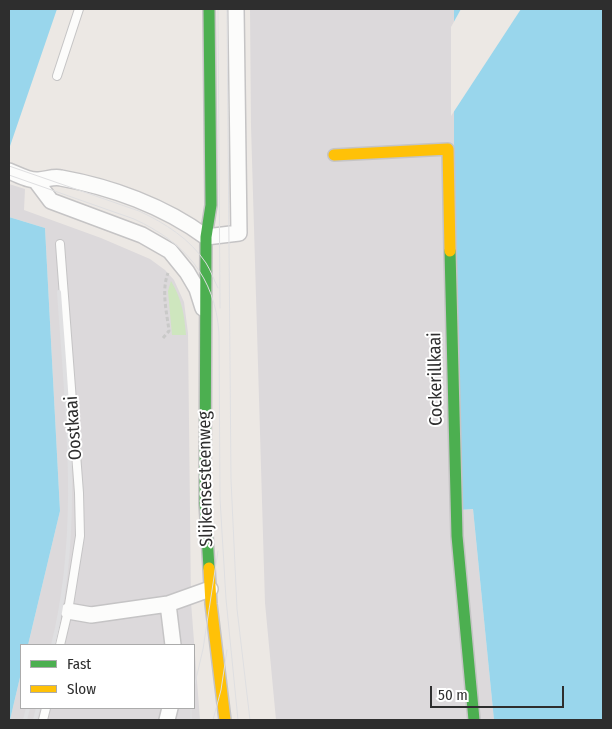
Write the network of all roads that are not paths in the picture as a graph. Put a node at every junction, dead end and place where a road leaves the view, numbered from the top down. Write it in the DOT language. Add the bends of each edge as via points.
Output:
graph roads {
  1 [pos="79,9"];
  2 [pos="209,9"];
  3 [pos="236,9"];
  4 [pos="56,76"];
  5 [pos="334,155"];
  6 [pos="12,172"];
  7 [pos="36,181"];
  8 [pos="206,237"];
  9 [pos="60,244"];
  10 [pos="206,316"];
  11 [pos="210,589"];
  12 [pos="168,604"];
  13 [pos="68,611"];
  14 [pos="60,644"];
  15 [pos="173,644"];
  16 [pos="225,720"];
  17 [pos="474,720"];
  1 -- 4 [label="lane"];
  2 -- 8 [label="street, Slijkensesteenweg" via="210,205"];
  3 -- 8 [label="street" via="240,233"];
  5 -- 17 [label="street, Cockerillkaai" via="448,149 457,536"];
  6 -- 7 [label="street"];
  7 -- 8 [label="street" via="58,177 112,191 186,222"];
  7 -- 10 [label="street" via="51,201 142,234 170,251 188,272"];
  8 -- 10 [label="street, Slijkensesteenweg"];
  9 -- 13 [label="lane, Oostkaai" via="80,536"];
  10 -- 11 [label="street, Slijkensesteenweg" via="205,504"];
  11 -- 12 [label="street"];
  11 -- 16 [label="street, Slijkensesteenweg"];
  12 -- 13 [label="street" via="90,615"];
  12 -- 15 [label="street"];
  13 -- 14 [label="lane, Oostkaai"];
}
